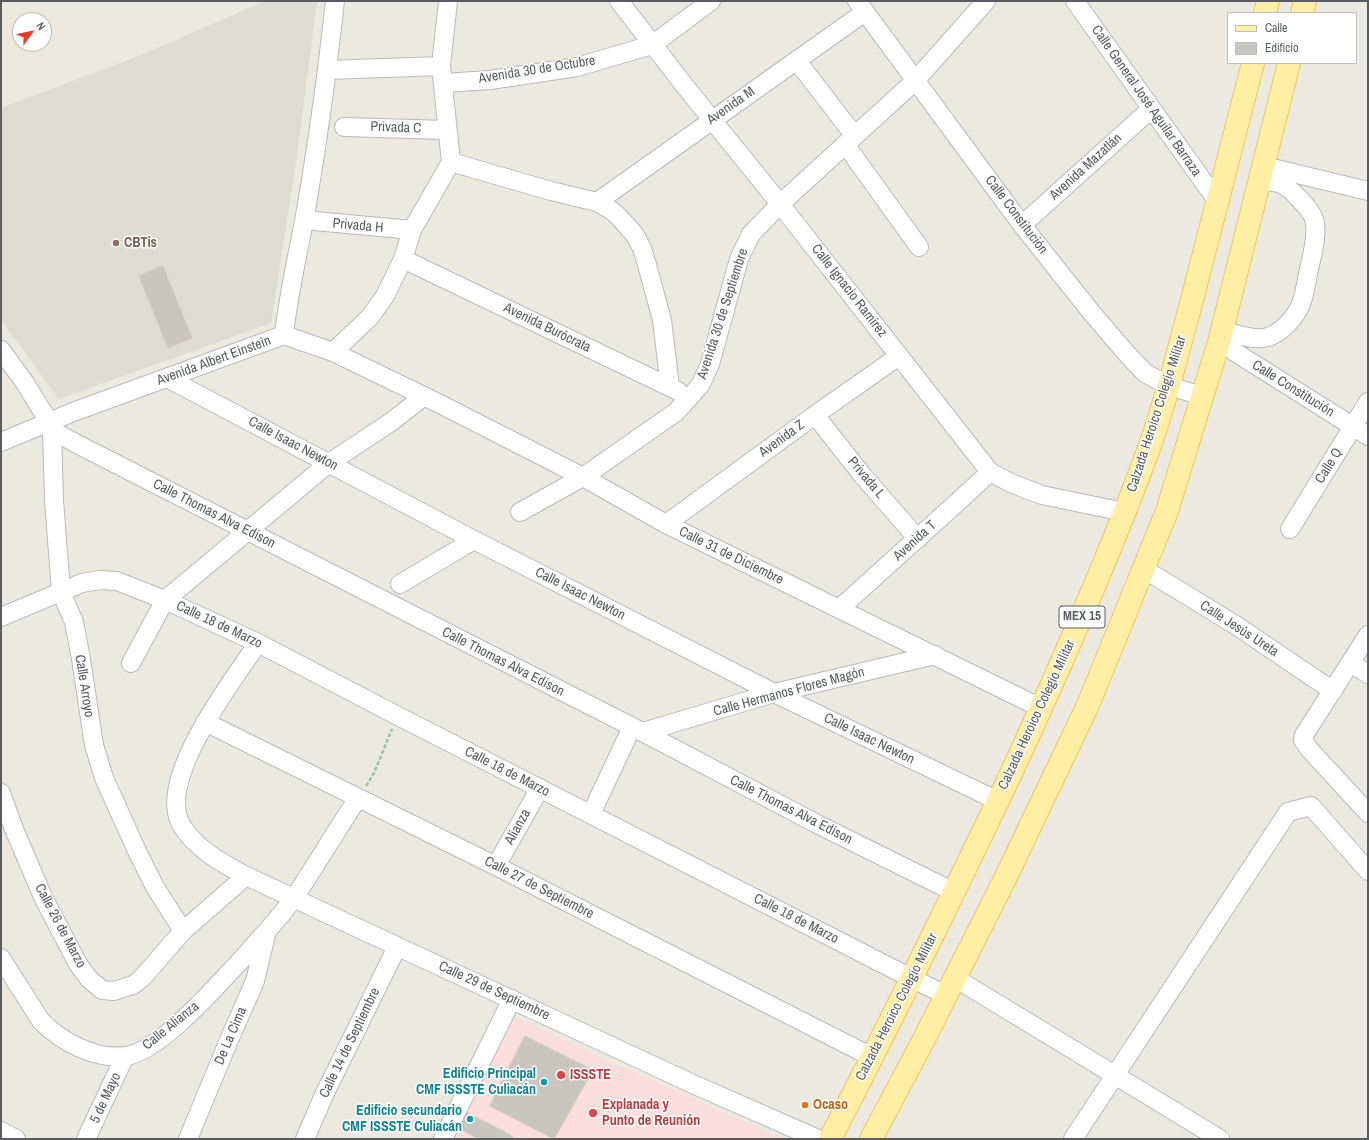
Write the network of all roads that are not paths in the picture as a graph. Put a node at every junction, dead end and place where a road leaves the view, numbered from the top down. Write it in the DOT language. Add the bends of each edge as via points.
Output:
graph roads {
  1 [pos="335,1"];
  2 [pos="448,1"];
  3 [pos="619,1"];
  4 [pos="711,1"];
  5 [pos="986,1"];
  6 [pos="1075,1"];
  7 [pos="1268,1"];
  8 [pos="1305,1"];
  9 [pos="861,6"];
  10 [pos="1265,12"];
  11 [pos="1302,12"];
  12 [pos="652,45"];
  13 [pos="797,61"];
  14 [pos="1253,64"];
  15 [pos="1289,64"];
  16 [pos="441,66"];
  17 [pos="327,70"];
  18 [pos="915,81"];
  19 [pos="442,83"];
  20 [pos="1151,109"];
  21 [pos="711,120"];
  22 [pos="344,126"];
  23 [pos="447,130"];
  24 [pos="849,140"];
  25 [pos="452,162"];
  26 [pos="1262,173"];
  27 [pos="1368,191"];
  28 [pos="597,202"];
  29 [pos="1218,202"];
  30 [pos="780,204"];
  31 [pos="304,220"];
  32 [pos="1022,225"];
  33 [pos="412,230"];
  34 [pos="919,248"];
  35 [pos="403,259"];
  36 [pos="284,335"];
  37 [pos="1220,336"];
  38 [pos="1,350"];
  39 [pos="333,352"];
  40 [pos="899,356"];
  41 [pos="167,378"];
  42 [pos="1169,386"];
  43 [pos="670,387"];
  44 [pos="1202,396"];
  45 [pos="423,397"];
  46 [pos="689,398"];
  47 [pos="1368,402"];
  48 [pos="815,415"];
  49 [pos="51,426"];
  50 [pos="1353,426"];
  51 [pos="1368,436"];
  52 [pos="1,442"];
  53 [pos="329,463"];
  54 [pos="990,472"];
  55 [pos="583,477"];
  56 [pos="520,512"];
  57 [pos="1124,512"];
  58 [pos="666,524"];
  59 [pos="1290,529"];
  60 [pos="248,531"];
  61 [pos="918,539"];
  62 [pos="474,540"];
  63 [pos="1144,570"];
  64 [pos="400,584"];
  65 [pos="61,592"];
  66 [pos="165,600"];
  67 [pos="839,609"];
  68 [pos="1,617"];
  69 [pos="1368,635"];
  70 [pos="258,643"];
  71 [pos="935,655"];
  72 [pos="131,663"];
  73 [pos="1350,663"];
  74 [pos="1368,674"];
  75 [pos="1332,691"];
  76 [pos="774,693"];
  77 [pos="1041,708"];
  78 [pos="204,722"];
  79 [pos="637,730"];
  80 [pos="540,788"];
  81 [pos="1,793"];
  82 [pos="358,798"];
  83 [pos="998,801"];
  84 [pos="1368,813"];
  85 [pos="591,814"];
  86 [pos="8,832"];
  87 [pos="496,866"];
  88 [pos="1368,872"];
  89 [pos="246,876"];
  90 [pos="954,892"];
  91 [pos="293,899"];
  92 [pos="268,930"];
  93 [pos="183,931"];
  94 [pos="397,947"];
  95 [pos="1,958"];
  96 [pos="911,978"];
  97 [pos="951,986"];
  98 [pos="512,999"];
  99 [pos="125,1056"];
  100 [pos="872,1057"];
  101 [pos="1115,1076"];
  102 [pos="1,1131"];
  103 [pos="16,1139"];
  104 [pos="86,1139"];
  105 [pos="188,1139"];
  106 [pos="304,1139"];
  107 [pos="443,1139"];
  108 [pos="818,1139"];
  109 [pos="830,1139"];
  110 [pos="871,1139"];
  111 [pos="1073,1139"];
  112 [pos="1220,1139"];
  1 -- 17 [label="street"];
  2 -- 16 [label="street"];
  3 -- 12 [label="street, Calle Ignacio Ramírez"];
  4 -- 12 [label="street, Avenida 30 de Octubre"];
  5 -- 18 [label="street, Avenida 30 de Septiembre"];
  6 -- 20 [label="street, Calle General José Aguilar Barraza"];
  7 -- 10 [label="main road"];
  8 -- 11 [label="main road"];
  9 -- 13 [label="street, Avenida M"];
  9 -- 18 [label="street, Calle Constitución"];
  12 -- 19 [label="street, Avenida 30 de Octubre" via="577,66 490,80"];
  12 -- 21 [label="street, Calle Ignacio Ramírez"];
  13 -- 21 [label="street, Avenida M"];
  13 -- 24 [label="street"];
  14 -- 29 [label="main road, Calzada Heroico Colegio Militar / MEX 15"];
  15 -- 26 [label="main road, MEX 15"];
  16 -- 17 [label="street"];
  16 -- 19 [label="street"];
  17 -- 31 [label="street"];
  18 -- 24 [label="street, Avenida 30 de Septiembre"];
  18 -- 32 [label="street, Calle Constitución"];
  19 -- 23 [label="street"];
  20 -- 29 [label="street, Calle General José Aguilar Barraza"];
  20 -- 32 [label="street, Avenida Mazatlán"];
  21 -- 28 [label="street, Avenida M"];
  21 -- 30 [label="street, Calle Ignacio Ramírez"];
  22 -- 23 [label="street, Privada C"];
  23 -- 25 [label="street"];
  24 -- 30 [label="street, Avenida 30 de Septiembre"];
  24 -- 34 [label="street"];
  25 -- 28 [label="street"];
  25 -- 33 [label="street"];
  26 -- 27 [label="street"];
  26 -- 37 [label="main road, MEX 15"];
  26 -- 37 [label="street" via="1289,189 1314,218 1313,250 1302,301 1296,314 1286,325 1264,338"];
  28 -- 43 [label="street" via="619,217 642,248 662,320"];
  29 -- 42 [label="main road, Calzada Heroico Colegio Militar / MEX 15"];
  30 -- 40 [label="street, Calle Ignacio Ramírez"];
  30 -- 46 [label="street, Avenida 30 de Septiembre" via="751,234 746,243 739,259 710,364 701,384"];
  31 -- 33 [label="street, Privada H"];
  31 -- 36 [label="street"];
  32 -- 42 [label="street, Calle Constitución" via="1091,312 1145,374"];
  33 -- 35 [label="street"];
  35 -- 39 [label="street" via="385,296 370,317"];
  35 -- 43 [label="street, Avenida Burócrata"];
  36 -- 39 [label="street, Avenida Albert Einstein"];
  36 -- 41 [label="street, Avenida Albert Einstein"];
  37 -- 44 [label="main road, MEX 15"];
  37 -- 50 [label="street, Calle Constitución"];
  38 -- 49 [label="street"];
  39 -- 45 [label="street, Avenida Albert Einstein"];
  40 -- 48 [label="street, Avenida Z"];
  40 -- 54 [label="street, Calle Ignacio Ramírez"];
  41 -- 49 [label="street, Avenida Albert Einstein"];
  41 -- 53 [label="street, Calle Isaac Newton"];
  42 -- 44 [label="street, Calle Constitución"];
  42 -- 57 [label="main road, Calzada Heroico Colegio Militar / MEX 15"];
  43 -- 46 [label="street, Avenida Burócrata"];
  44 -- 63 [label="main road, MEX 15" via="1167,511"];
  45 -- 53 [label="street" via="391,422"];
  45 -- 55 [label="street, Calle 31 de Diciembre"];
  46 -- 55 [label="street, Avenida 30 de Septiembre" via="676,412"];
  47 -- 50 [label="street, Calle Q"];
  48 -- 58 [label="street, Avenida Z"];
  48 -- 61 [label="street, Privada L" via="863,476"];
  49 -- 52 [label="street, Avenida Albert Einstein"];
  49 -- 60 [label="street, Calle Thomas Alva Edison" via="77,444"];
  49 -- 65 [label="street, Calle Arroyo"];
  50 -- 51 [label="street, Calle Constitución"];
  50 -- 59 [label="street, Calle Q"];
  53 -- 60 [label="street"];
  53 -- 62 [label="street, Calle Isaac Newton"];
  54 -- 57 [label="street, Calle Ignacio Ramírez" via="1042,495"];
  54 -- 61 [label="street, Avenida T"];
  55 -- 56 [label="street, Avenida 30 de Septiembre"];
  55 -- 58 [label="street, Calle 31 de Diciembre"];
  57 -- 77 [label="main road, Calzada Heroico Colegio Militar / MEX 15"];
  58 -- 67 [label="street, Calle 31 de Diciembre"];
  60 -- 66 [label="street"];
  60 -- 79 [label="street, Calle Thomas Alva Edison"];
  61 -- 67 [label="street, Avenida T"];
  62 -- 64 [label="street"];
  62 -- 76 [label="street, Calle Isaac Newton"];
  63 -- 75 [label="street, Calle Jesús Ureta" via="1237,626"];
  63 -- 97 [label="main road, MEX 15" via="1088,705"];
  65 -- 66 [label="street, Calle 18 de Marzo" via="82,583 100,580 117,582"];
  65 -- 68 [label="street, Calle 18 de Marzo"];
  65 -- 93 [label="street, Calle Arroyo" via="74,622 94,745 104,778 155,887"];
  66 -- 70 [label="street, Calle 18 de Marzo"];
  66 -- 72 [label="street"];
  67 -- 71 [label="street, Calle 31 de Diciembre"];
  69 -- 73 [label="street"];
  70 -- 78 [label="street"];
  70 -- 80 [label="street, Calle 18 de Marzo"];
  71 -- 76 [label="street, Calle Hermanos Flores Magón"];
  71 -- 77 [label="street, Calle 31 de Diciembre"];
  73 -- 74 [label="street"];
  73 -- 75 [label="street"];
  75 -- 84 [label="street" via="1303,740"];
  76 -- 79 [label="street, Calle Hermanos Flores Magón"];
  76 -- 83 [label="street, Calle Isaac Newton"];
  77 -- 83 [label="main road, Calzada Heroico Colegio Militar / MEX 15"];
  78 -- 82 [label="street, Calle 27 de Septiembre"];
  78 -- 89 [label="street, Calle 29 de Septiembre" via="180,779 176,797 177,814 182,826 195,843 215,859"];
  79 -- 85 [label="street"];
  79 -- 90 [label="street, Calle Thomas Alva Edison"];
  80 -- 85 [label="street, Calle 18 de Marzo"];
  80 -- 87 [label="street, Alianza"];
  81 -- 86 [label="street, Calle 26 de Marzo"];
  82 -- 87 [label="street, Calle 27 de Septiembre"];
  82 -- 91 [label="street"];
  83 -- 90 [label="main road, Calzada Heroico Colegio Militar / MEX 15"];
  85 -- 96 [label="street, Calle 18 de Marzo"];
  86 -- 93 [label="street, Calle 26 de Marzo" via="78,964 89,979 102,990 114,991 132,986"];
  87 -- 100 [label="street, Calle 27 de Septiembre"];
  88 -- 101 [label="street" via="1311,806 1288,812"];
  89 -- 91 [label="street, Calle 29 de Septiembre"];
  89 -- 93 [label="street, Calle 26 de Marzo"];
  90 -- 96 [label="main road, Calzada Heroico Colegio Militar / MEX 15"];
  91 -- 92 [label="street, Calle Alianza"];
  91 -- 94 [label="street, Calle 29 de Septiembre"];
  92 -- 99 [label="street, Calle Alianza" via="179,1024 139,1052"];
  92 -- 105 [label="street, De La Cima" via="255,981"];
  94 -- 98 [label="street, Calle 29 de Septiembre"];
  94 -- 106 [label="street, Calle 14 de Septiembre"];
  95 -- 99 [label="street, Calle Alianza" via="50,1030 76,1046 103,1056"];
  96 -- 97 [label="street, Calle 18 de Marzo"];
  96 -- 100 [label="main road, Calzada Heroico Colegio Militar / MEX 15"];
  97 -- 101 [label="street, Calle 18 de Marzo"];
  97 -- 110 [label="main road, MEX 15"];
  98 -- 107 [label="street"];
  98 -- 108 [label="street, Calle 29 de Septiembre" via="695,1085"];
  99 -- 104 [label="street, 5 de Mayo"];
  100 -- 109 [label="main road, Calzada Heroico Colegio Militar / MEX 15"];
  101 -- 111 [label="street"];
  101 -- 112 [label="street, Calle 18 de Marzo"];
  102 -- 103 [label="street"];
}
